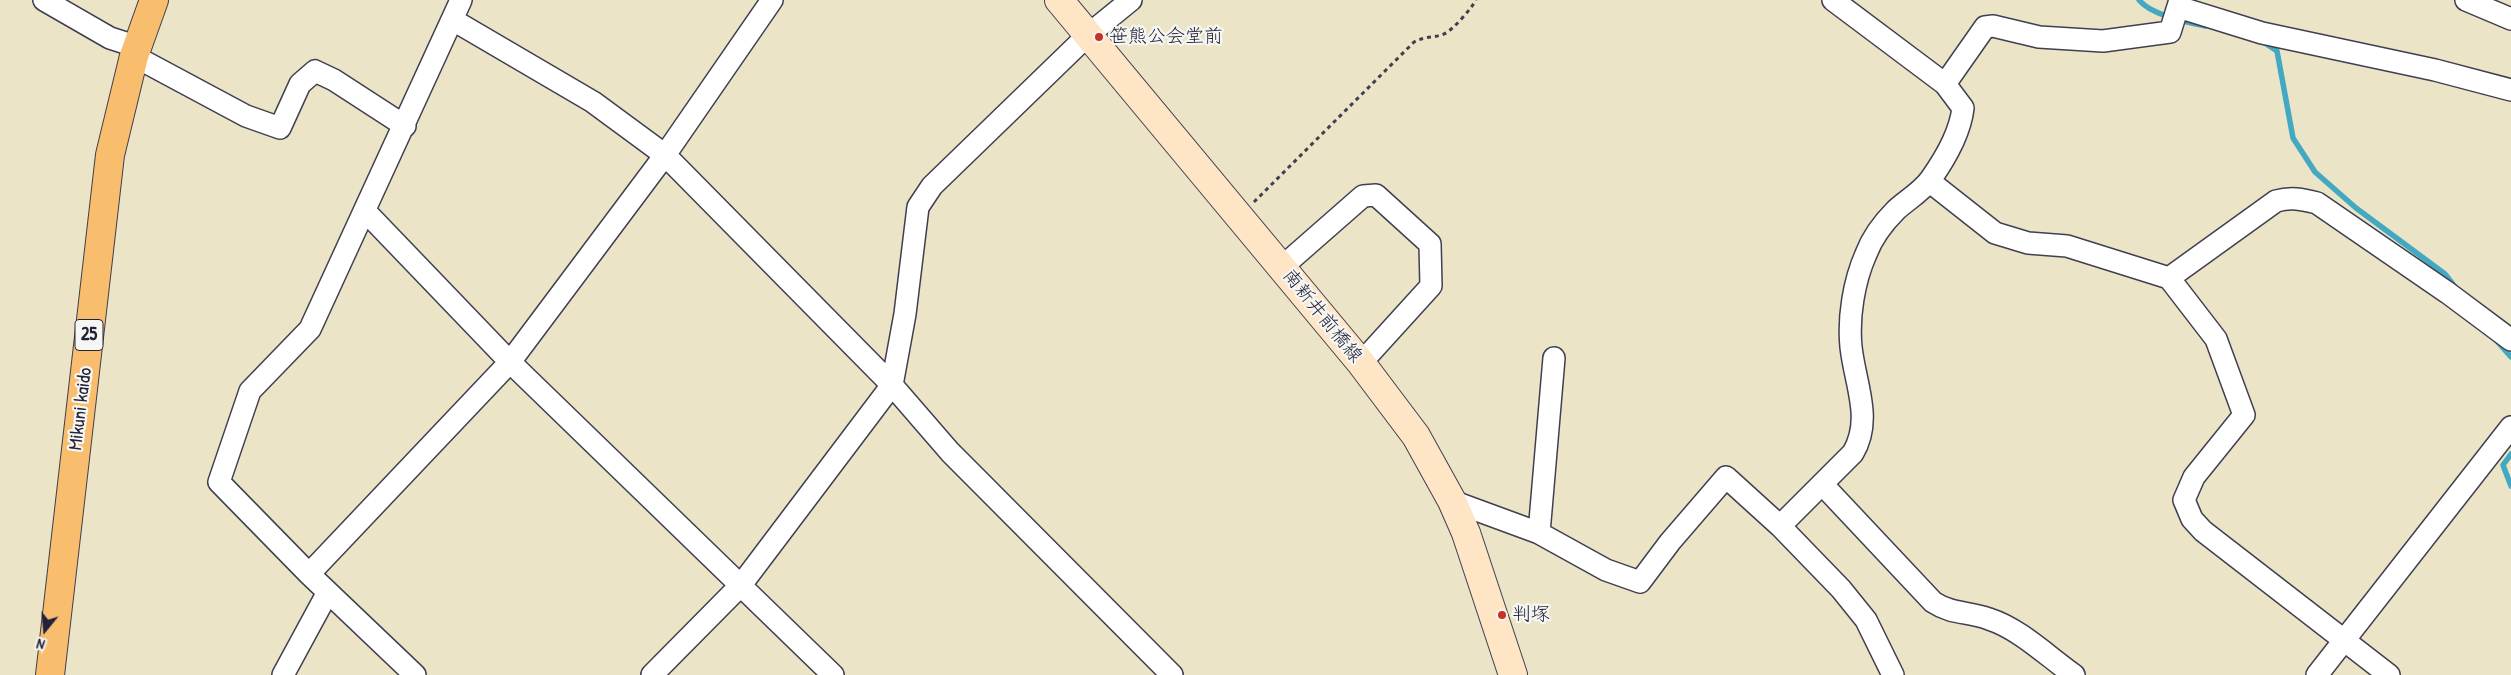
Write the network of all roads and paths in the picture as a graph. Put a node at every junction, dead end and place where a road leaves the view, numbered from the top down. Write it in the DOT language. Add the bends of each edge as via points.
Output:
graph roads {
  1 [pos="44,0"];
  2 [pos="154,0"];
  3 [pos="461,0"];
  4 [pos="772,0"];
  5 [pos="1059,0"];
  6 [pos="1131,0"];
  7 [pos="1476,0"];
  8 [pos="1832,0"];
  9 [pos="2466,0"];
  10 [pos="2179,4"];
  11 [pos="2511,19"];
  12 [pos="453,20"];
  13 [pos="1088,35"];
  14 [pos="136,52"];
  15 [pos="1945,84"];
  16 [pos="2511,90"];
  17 [pos="405,126"];
  18 [pos="665,155"];
  19 [pos="1929,181"];
  20 [pos="365,211"];
  21 [pos="1240,217"];
  22 [pos="1282,267"];
  23 [pos="2169,278"];
  24 [pos="2511,340"];
  25 [pos="1554,358"];
  26 [pos="510,362"];
  27 [pos="1361,363"];
  28 [pos="892,385"];
  29 [pos="2511,427"];
  30 [pos="1824,484"];
  31 [pos="1452,501"];
  32 [pos="1780,526"];
  33 [pos="1539,533"];
  34 [pos="309,574"];
  35 [pos="741,585"];
  36 [pos="328,592"];
  37 [pos="2344,641"];
  38 [pos="1505,668"];
  39 [pos="50,675"];
  40 [pos="283,675"];
  41 [pos="415,675"];
  42 [pos="652,675"];
  43 [pos="833,675"];
  44 [pos="1172,675"];
  45 [pos="1893,675"];
  46 [pos="2074,675"];
  47 [pos="2317,675"];
  48 [pos="2389,675"];
  1 -- 14 [label="street"];
  2 -- 14 [label="main road, Mikuni kaido / 25"];
  3 -- 12 [label="street"];
  4 -- 18 [label="street"];
  5 -- 13 [label="main road, 南新井前橋線"];
  6 -- 13 [label="street"];
  7 -- 21 [label="path" via="1471,9 1444,34 1424,36 1414,42"];
  8 -- 15 [label="street"];
  9 -- 11 [label="street"];
  10 -- 15 [label="street" via="2170,32 2103,41 2039,38 1993,26 1985,27"];
  10 -- 16 [label="street" via="2262,33 2435,70"];
  12 -- 17 [label="street"];
  12 -- 18 [label="street" via="593,102"];
  13 -- 21 [label="main road, 南新井前橋線"];
  13 -- 28 [label="street" via="932,186 918,206 905,314"];
  14 -- 17 [label="street" via="246,116 280,128 300,84 315,71"];
  14 -- 39 [label="main road, Mikuni kaido / 25" via="110,155"];
  15 -- 19 [label="street" via="1962,108 1961,124"];
  17 -- 20 [label="street"];
  18 -- 26 [label="street"];
  18 -- 28 [label="street"];
  19 -- 23 [label="street" via="1996,233 2028,244 2067,246"];
  19 -- 30 [label="street" via="1880,229 1866,254 1851,313 1851,346 1863,414 1861,439 1853,453"];
  20 -- 26 [label="street"];
  20 -- 34 [label="street" via="310,329 250,391 219,482"];
  21 -- 22 [label="main road, 南新井前橋線"];
  22 -- 27 [label="main road, 南新井前橋線"];
  22 -- 27 [label="street" via="1362,196 1376,195 1430,244 1431,286"];
  23 -- 24 [label="street" via="2276,201 2301,199 2317,204"];
  23 -- 37 [label="street" via="2216,339 2244,415 2194,477 2184,500 2192,519"];
  25 -- 33 [label="street"];
  26 -- 34 [label="street"];
  26 -- 35 [label="street"];
  27 -- 31 [label="main road, 南新井前橋線" via="1416,436"];
  28 -- 35 [label="street"];
  28 -- 44 [label="street" via="950,452"];
  29 -- 37 [label="street"];
  30 -- 32 [label="street"];
  30 -- 46 [label="street" via="1933,602 1946,610 1988,618 2009,628"];
  31 -- 33 [label="street"];
  31 -- 38 [label="main road, 南新井前橋線" via="1478,565"];
  32 -- 33 [label="street" via="1726,477 1640,582 1606,570"];
  32 -- 45 [label="street" via="1866,620"];
  34 -- 36 [label="street"];
  35 -- 42 [label="street"];
  35 -- 43 [label="street"];
  36 -- 40 [label="street"];
  36 -- 41 [label="street"];
  37 -- 47 [label="street"];
  37 -- 48 [label="street"];
}
